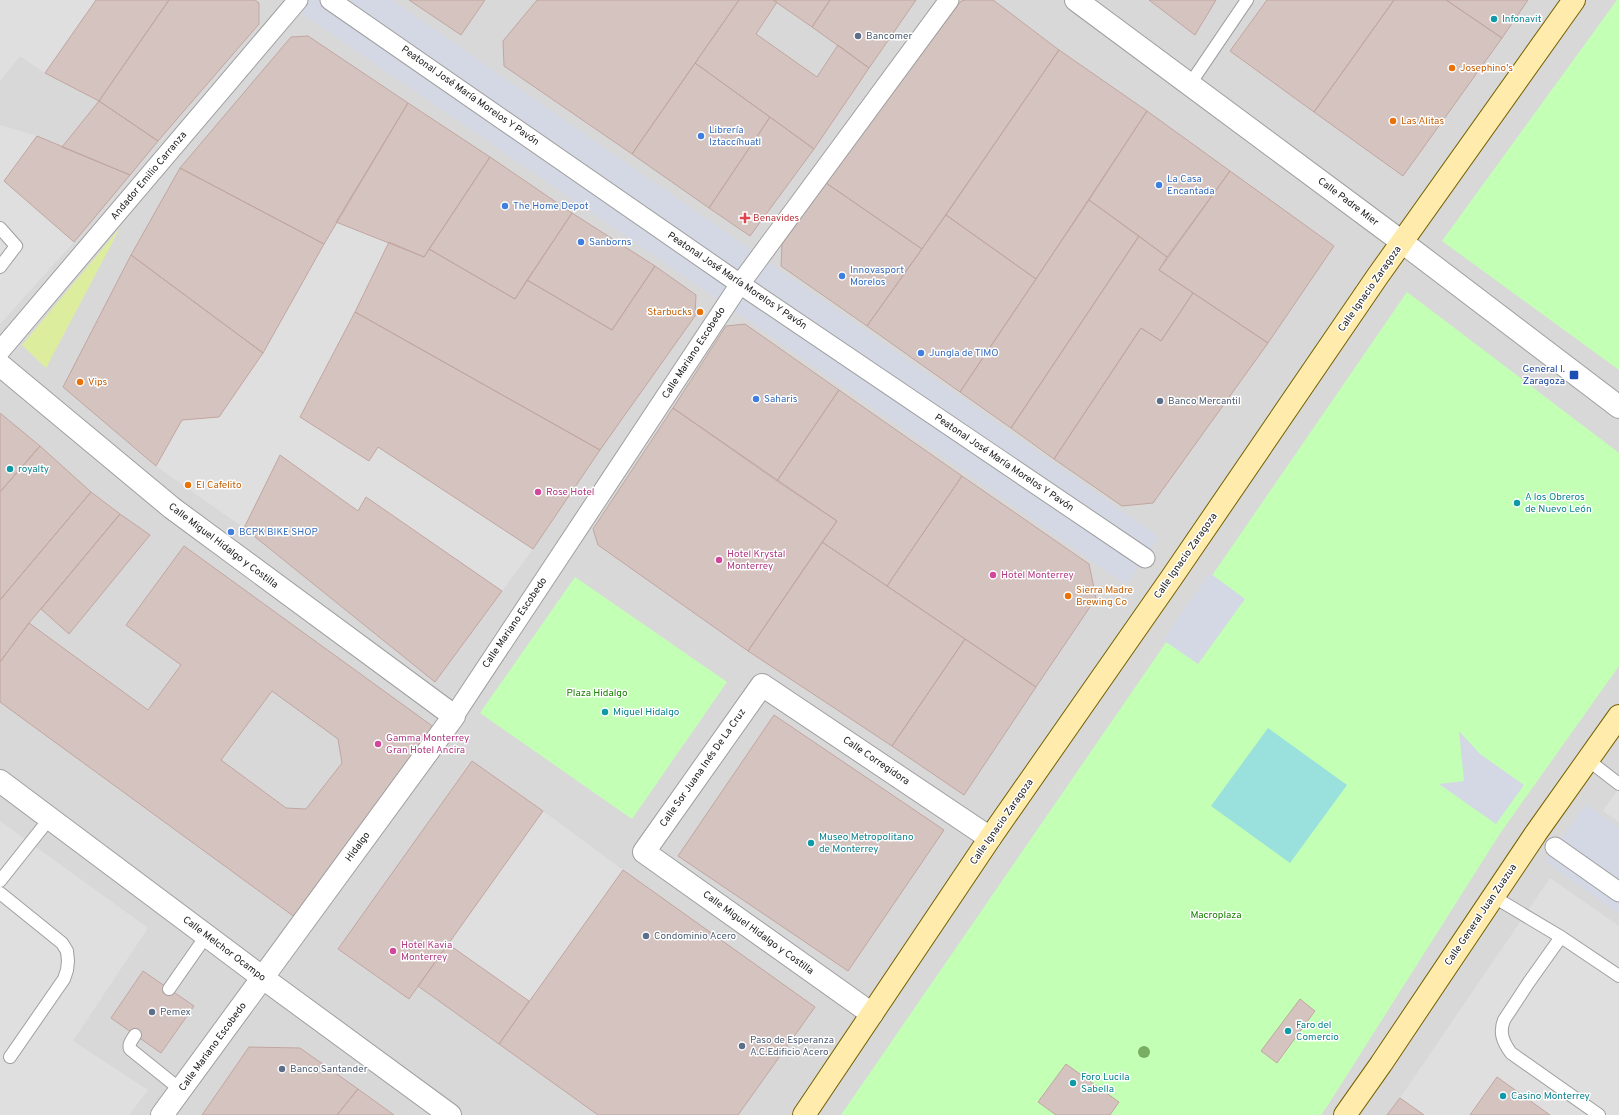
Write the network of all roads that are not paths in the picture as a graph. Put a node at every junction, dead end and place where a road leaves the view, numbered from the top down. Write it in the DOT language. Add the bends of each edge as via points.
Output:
graph roads {
  1 [pos="298,0"];
  2 [pos="330,0"];
  3 [pos="949,0"];
  4 [pos="1076,0"];
  5 [pos="1247,0"];
  6 [pos="1574,0"];
  7 [pos="1190,84"];
  8 [pos="0,228"];
  9 [pos="1402,242"];
  10 [pos="0,267"];
  11 [pos="740,284"];
  12 [pos="0,351"];
  13 [pos="0,366"];
  14 [pos="1619,406"];
  15 [pos="1144,558"];
  16 [pos="762,685"];
  17 [pos="454,716"];
  18 [pos="1619,716"];
  19 [pos="1588,760"];
  20 [pos="0,781"];
  21 [pos="1619,784"];
  22 [pos="50,818"];
  23 [pos="990,838"];
  24 [pos="1555,847"];
  25 [pos="644,852"];
  26 [pos="0,881"];
  27 [pos="1619,892"];
  28 [pos="0,893"];
  29 [pos="1494,897"];
  30 [pos="206,936"];
  31 [pos="1561,937"];
  32 [pos="1619,976"];
  33 [pos="263,978"];
  34 [pos="169,989"];
  35 [pos="872,1014"];
  36 [pos="135,1035"];
  37 [pos="10,1057"];
  38 [pos="181,1090"];
  39 [pos="162,1115"];
  40 [pos="450,1115"];
  41 [pos="804,1115"];
  42 [pos="1345,1115"];
  43 [pos="1599,1115"];
  1 -- 12 [label="street, Andador Emilio Carranza"];
  2 -- 11 [label="street, Peatonal José María Morelos Y Pavón"];
  3 -- 11 [label="street, Calle Mariano Escobedo"];
  4 -- 7 [label="street, Calle Padre Mier"];
  5 -- 7 [label="lane"];
  6 -- 9 [label="main road, Calle Ignacio Zaragoza"];
  7 -- 9 [label="street, Calle Padre Mier"];
  8 -- 10 [label="lane" via="16,246"];
  9 -- 14 [label="street, Calle Padre Mier"];
  9 -- 23 [label="main road, Calle Ignacio Zaragoza"];
  11 -- 15 [label="street, Peatonal José María Morelos Y Pavón"];
  11 -- 17 [label="street, Calle Mariano Escobedo"];
  13 -- 17 [label="street, Calle Miguel Hidalgo y Costilla" via="172,508"];
  16 -- 23 [label="street, Calle Corregidora"];
  16 -- 25 [label="street, Calle Sor Juana Inés De La Cruz"];
  17 -- 33 [label="street, Hidalgo"];
  18 -- 19 [label="main road, Calle General Juan Zuazua"];
  19 -- 21 [label="lane"];
  19 -- 29 [label="main road, Calle General Juan Zuazua"];
  20 -- 22 [label="street, Calle Melchor Ocampo"];
  22 -- 26 [label="lane"];
  22 -- 30 [label="street, Calle Melchor Ocampo"];
  23 -- 35 [label="main road, Calle Ignacio Zaragoza"];
  24 -- 27 [label="street"];
  25 -- 35 [label="street, Calle Miguel Hidalgo y Costilla"];
  28 -- 37 [label="lane" via="62,943 67,951 68,961 61,983"];
  29 -- 31 [label="lane"];
  29 -- 42 [label="main road, Calle General Juan Zuazua"];
  30 -- 33 [label="street, Calle Melchor Ocampo"];
  30 -- 34 [label="lane"];
  31 -- 32 [label="lane"];
  31 -- 43 [label="lane" via="1504,1020 1501,1027 1502,1037 1511,1053"];
  33 -- 38 [label="street, Calle Mariano Escobedo"];
  33 -- 40 [label="street, Calle Melchor Ocampo"];
  35 -- 41 [label="main road, Calle Ignacio Zaragoza"];
  36 -- 38 [label="lane" via="130,1042 130,1049"];
  38 -- 39 [label="street, Calle Mariano Escobedo"];
}
